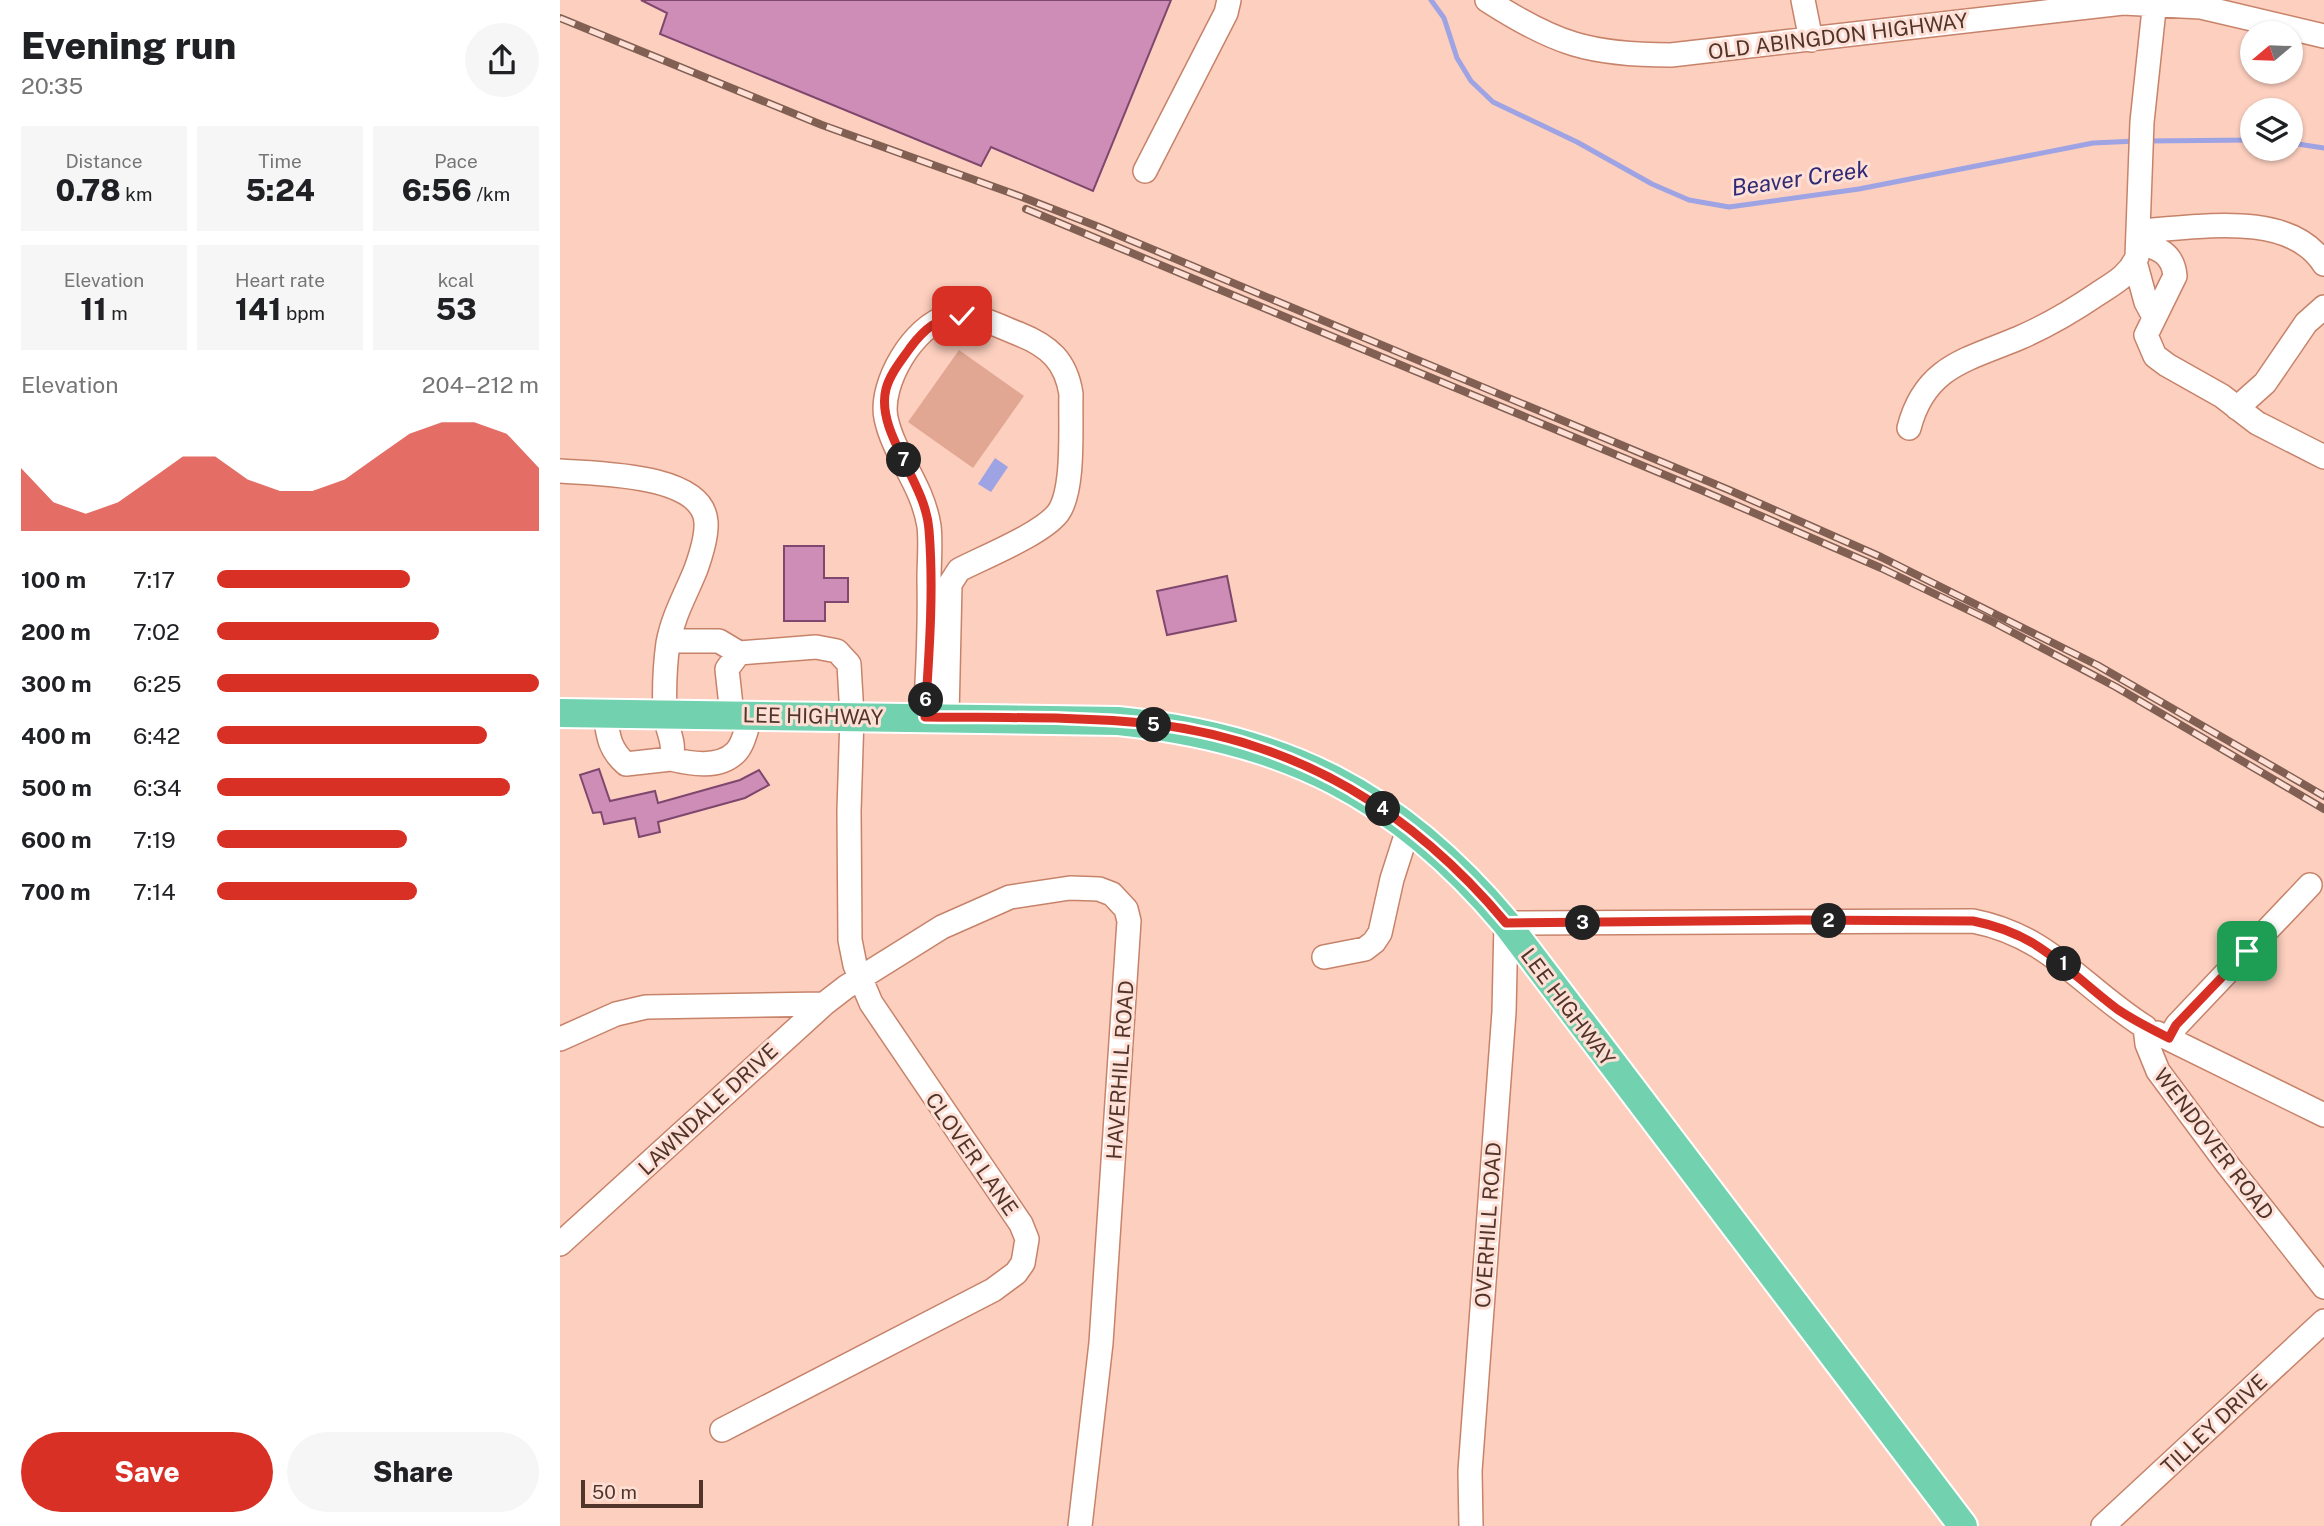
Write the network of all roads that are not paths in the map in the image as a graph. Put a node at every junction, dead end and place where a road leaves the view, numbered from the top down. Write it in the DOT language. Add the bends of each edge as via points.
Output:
graph roads {
  1 [pos="1229,0"];
  2 [pos="1487,0"];
  3 [pos="1803,0"];
  4 [pos="2155,1"];
  5 [pos="2324,36"];
  6 [pos="1811,40"];
  7 [pos="1144,171"];
  8 [pos="2137,245"];
  9 [pos="2322,260"];
  10 [pos="2324,307"];
  11 [pos="2154,317"];
  12 [pos="2237,408"];
  13 [pos="1909,428"];
  14 [pos="2324,457"];
  15 [pos="560,471"];
  16 [pos="669,640"];
  17 [pos="739,653"];
  18 [pos="560,713"];
  19 [pos="605,714"];
  20 [pos="665,715"];
  21 [pos="742,715"];
  22 [pos="852,716"];
  23 [pos="936,717"];
  24 [pos="670,759"];
  25 [pos="1409,826"];
  26 [pos="2310,885"];
  27 [pos="1506,923"];
  28 [pos="1324,957"];
  29 [pos="859,979"];
  30 [pos="824,1004"];
  31 [pos="2145,1027"];
  32 [pos="2169,1038"];
  33 [pos="560,1039"];
  34 [pos="2324,1115"];
  35 [pos="560,1244"];
  36 [pos="2324,1287"];
  37 [pos="2324,1321"];
  38 [pos="722,1430"];
  39 [pos="1080,1526"];
  40 [pos="1471,1526"];
  41 [pos="1964,1526"];
  42 [pos="2104,1526"];
  1 -- 7 [label="street"];
  2 -- 6 [label="street, OLD ABINGDON HIGHWAY" via="1544,34 1601,51 1671,55"];
  3 -- 6 [label="street"];
  4 -- 5 [label="street, OLD ABINGDON HIGHWAY"];
  4 -- 6 [label="street, OLD ABINGDON HIGHWAY"];
  4 -- 8 [label="street" via="2142,122"];
  8 -- 9 [label="street" via="2228,226 2257,228 2303,242"];
  8 -- 11 [label="street" via="2146,302"];
  8 -- 11 [label="street" via="2164,250 2174,266 2175,276"];
  8 -- 13 [label="street" via="2126,275 2042,327 1945,370 1923,392"];
  10 -- 12 [label="street" via="2306,323 2265,383"];
  11 -- 12 [label="street" via="2146,335 2155,356"];
  12 -- 14 [label="street"];
  15 -- 16 [label="street" via="661,482 703,509 703,544"];
  16 -- 17 [label="street" via="719,641"];
  16 -- 20 [label="street"];
  17 -- 21 [label="street" via="727,669"];
  17 -- 22 [label="street, CLOVER LANE" via="816,647 837,651 849,664"];
  18 -- 19 [label="main road, LEE HIGHWAY"];
  19 -- 20 [label="main road, LEE HIGHWAY"];
  19 -- 24 [label="street" via="609,744 626,764"];
  20 -- 21 [label="main road, LEE HIGHWAY"];
  20 -- 24 [label="street" via="674,746"];
  21 -- 22 [label="main road, LEE HIGHWAY"];
  21 -- 24 [label="street" via="737,751 721,762 690,764"];
  22 -- 23 [label="main road, LEE HIGHWAY"];
  22 -- 29 [label="street, CLOVER LANE" via="850,940"];
  23 -- 23 [label="street" via="953,577 1045,525 1057,514 1067,489 1071,394 1065,372 1040,343 962,316 942,319 925,330 891,375 886,390 887,421 916,481 929,529"];
  23 -- 25 [label="main road, LEE HIGHWAY" via="1118,721 1202,733 1248,744 1323,774"];
  25 -- 27 [label="main road, LEE HIGHWAY" via="1473,884"];
  25 -- 28 [label="street" via="1380,933 1357,951"];
  26 -- 32 [label="street" via="2176,1025"];
  27 -- 31 [label="street" via="1973,921 1999,926 2038,945"];
  27 -- 40 [label="street, OVERHILL ROAD" via="1504,1012 1470,1471"];
  27 -- 41 [label="main road, LEE HIGHWAY"];
  29 -- 30 [label="street, LAWNDALE DRIVE"];
  29 -- 38 [label="street, CLOVER LANE" via="932,1096 1012,1208 1027,1239 1023,1263 1016,1273 961,1308"];
  29 -- 39 [label="street, HAVERHILL ROAD" via="942,927 1010,897 1098,888 1112,894 1126,909 1122,1050 1104,1305"];
  30 -- 33 [label="street" via="646,1007 616,1014"];
  30 -- 35 [label="street, LAWNDALE DRIVE"];
  31 -- 32 [label="street"];
  31 -- 36 [label="street, WENDOVER ROAD" via="2158,1071"];
  32 -- 34 [label="street"];
  37 -- 42 [label="street, TILLEY DRIVE"];
}
